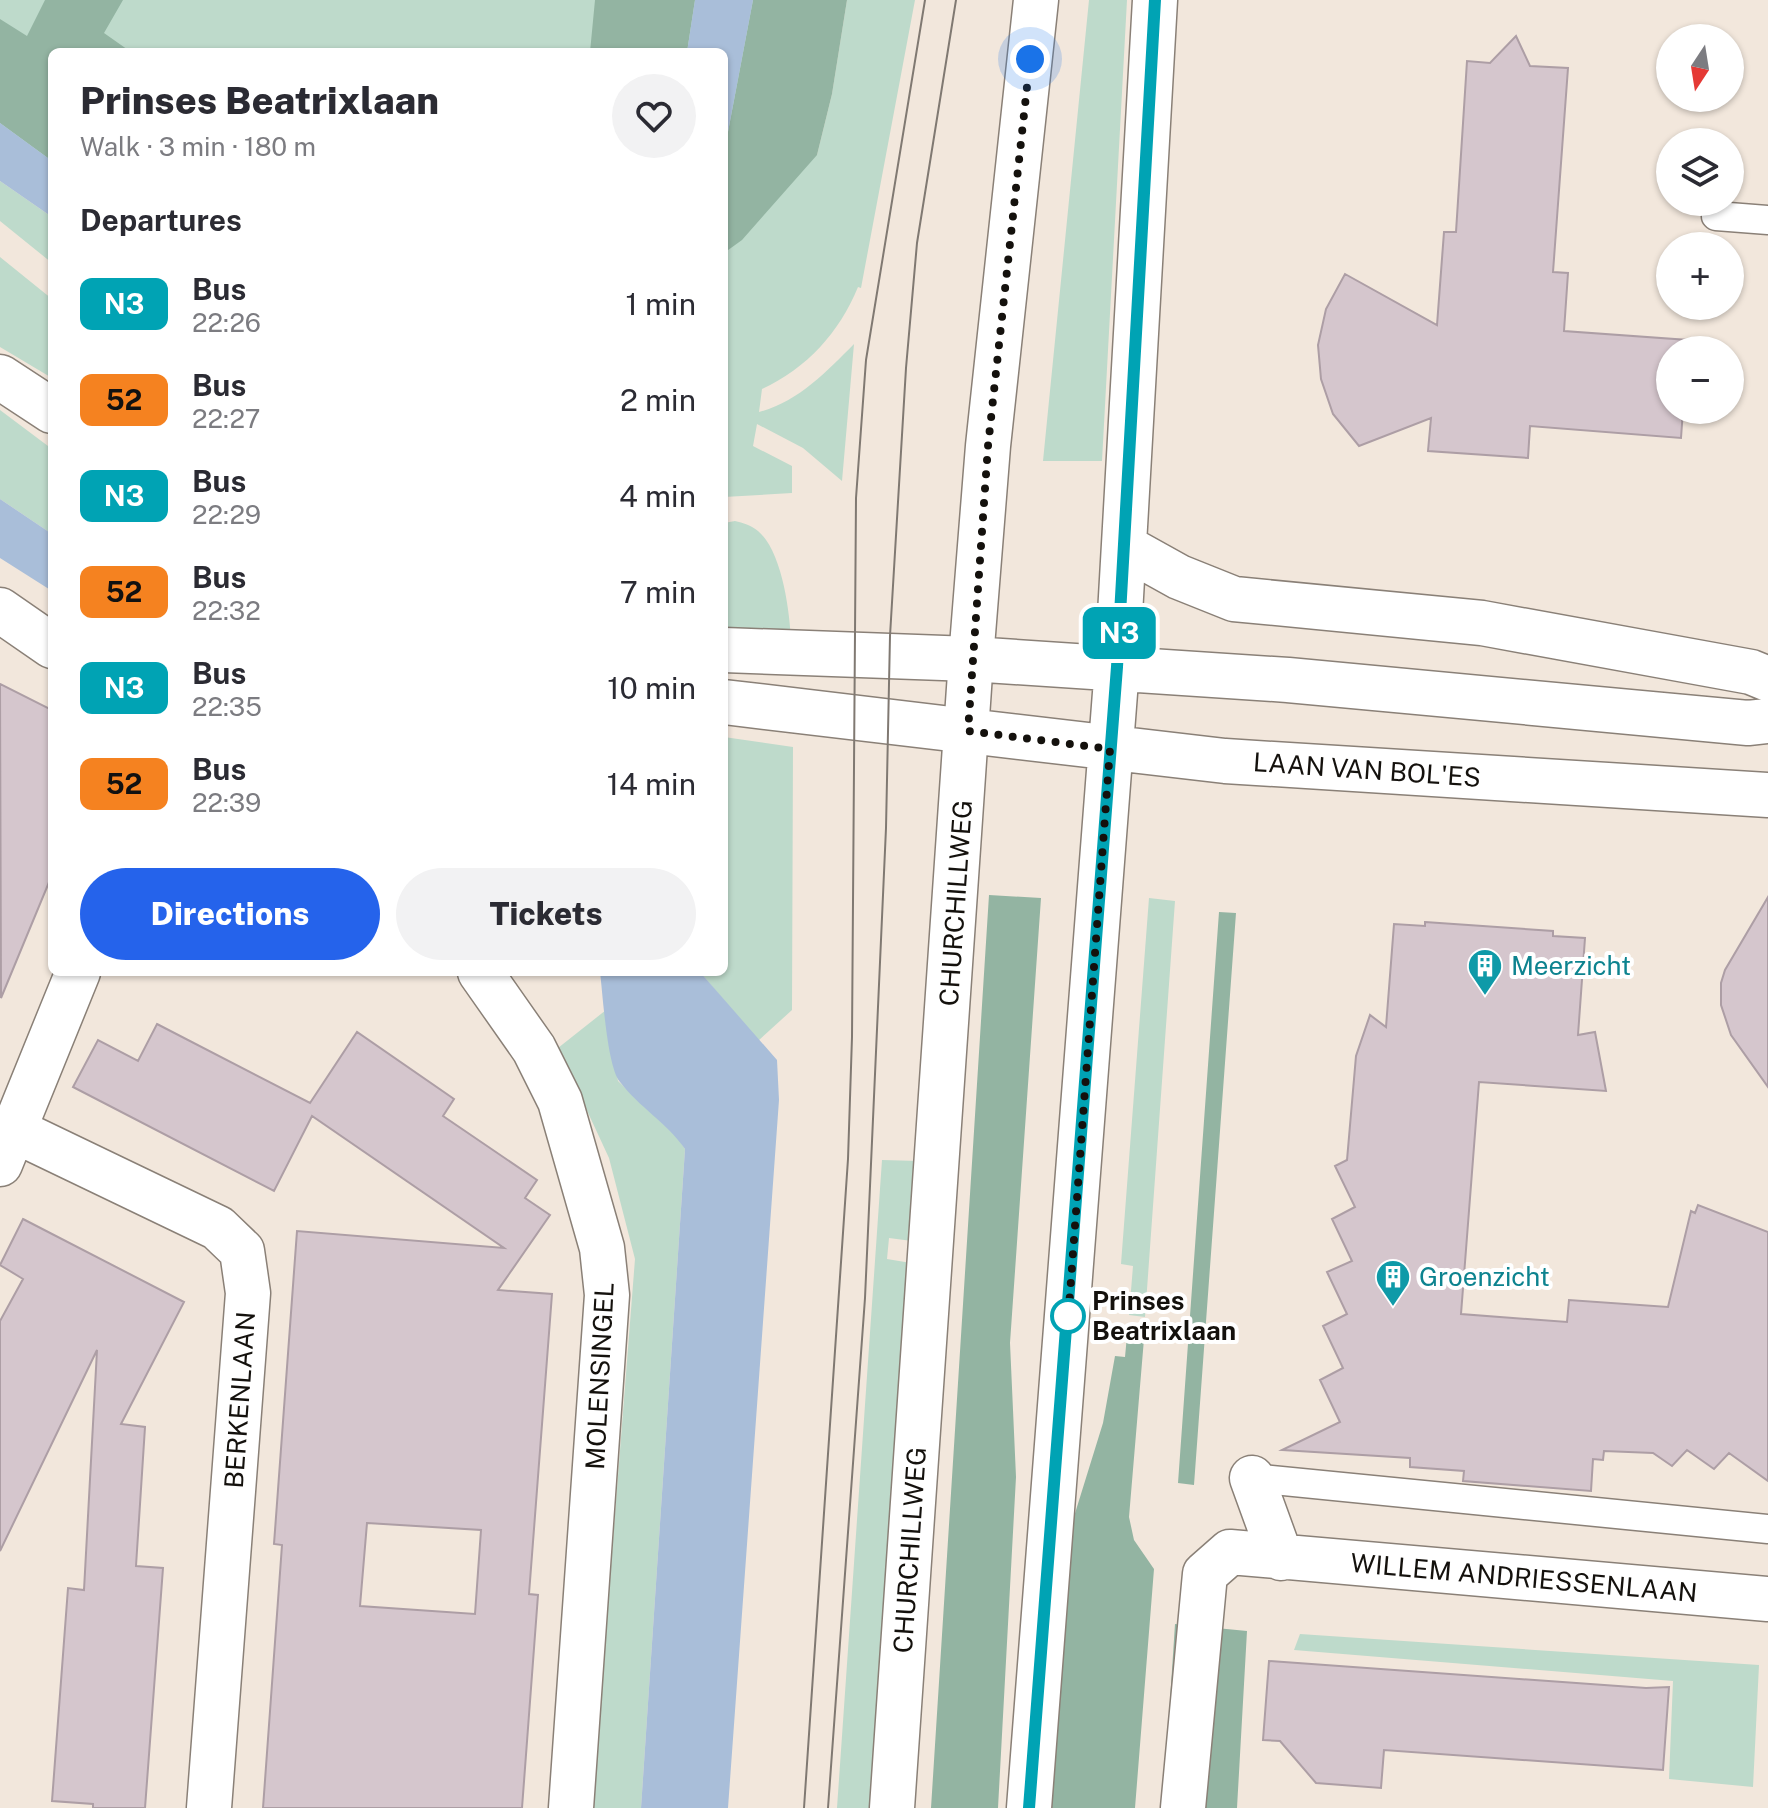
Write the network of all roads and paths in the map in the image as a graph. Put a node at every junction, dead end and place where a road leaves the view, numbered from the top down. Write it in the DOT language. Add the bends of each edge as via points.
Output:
graph roads {
  1 [pos="1036,0"];
  2 [pos="1155,0"];
  3 [pos="1716,216"];
  4 [pos="1768,220"];
  5 [pos="0,377"];
  6 [pos="48,408"];
  7 [pos="1125,547"];
  8 [pos="0,610"];
  9 [pos="48,643"];
  10 [pos="728,650"];
  11 [pos="971,659"];
  12 [pos="1117,667"];
  13 [pos="1768,679"];
  14 [pos="728,702"];
  15 [pos="1768,721"];
  16 [pos="968,731"];
  17 [pos="1110,749"];
  18 [pos="1768,795"];
  19 [pos="76,976"];
  20 [pos="483,976"];
  21 [pos="7,1147"];
  22 [pos="1252,1478"];
  23 [pos="1768,1529"];
  24 [pos="1281,1558"];
  25 [pos="1768,1599"];
  26 [pos="209,1808"];
  27 [pos="571,1808"];
  28 [pos="892,1808"];
  29 [pos="1029,1808"];
  30 [pos="1183,1808"];
  1 -- 11 [label="street, CHURCHILLWEG"];
  2 -- 7 [label="street"];
  3 -- 4 [label="lane"];
  5 -- 6 [label="street"];
  7 -- 12 [label="street"];
  7 -- 13 [label="street" via="1234,599 1482,623"];
  8 -- 9 [label="street"];
  10 -- 11 [label="street"];
  11 -- 12 [label="street"];
  11 -- 16 [label="street, CHURCHILLWEG"];
  12 -- 15 [label="street"];
  12 -- 17 [label="street"];
  14 -- 16 [label="street"];
  16 -- 17 [label="street, LAAN VAN BOL'ES"];
  16 -- 28 [label="street, CHURCHILLWEG"];
  17 -- 18 [label="street, LAAN VAN BOL'ES"];
  17 -- 29 [label="street"];
  19 -- 21 [label="street"];
  20 -- 27 [label="street, MOLENSINGEL" via="534,1049 560,1101 602,1248 607,1295"];
  21 -- 26 [label="street, BERKENLAAN" via="218,1228 242,1251 248,1293"];
  22 -- 23 [label="lane"];
  22 -- 24 [label="street"];
  24 -- 25 [label="street, WILLEM ANDRIESSENLAAN"];
  24 -- 30 [label="street, WILLEM ANDRIESSENLAAN" via="1230,1552 1205,1574"];
}
